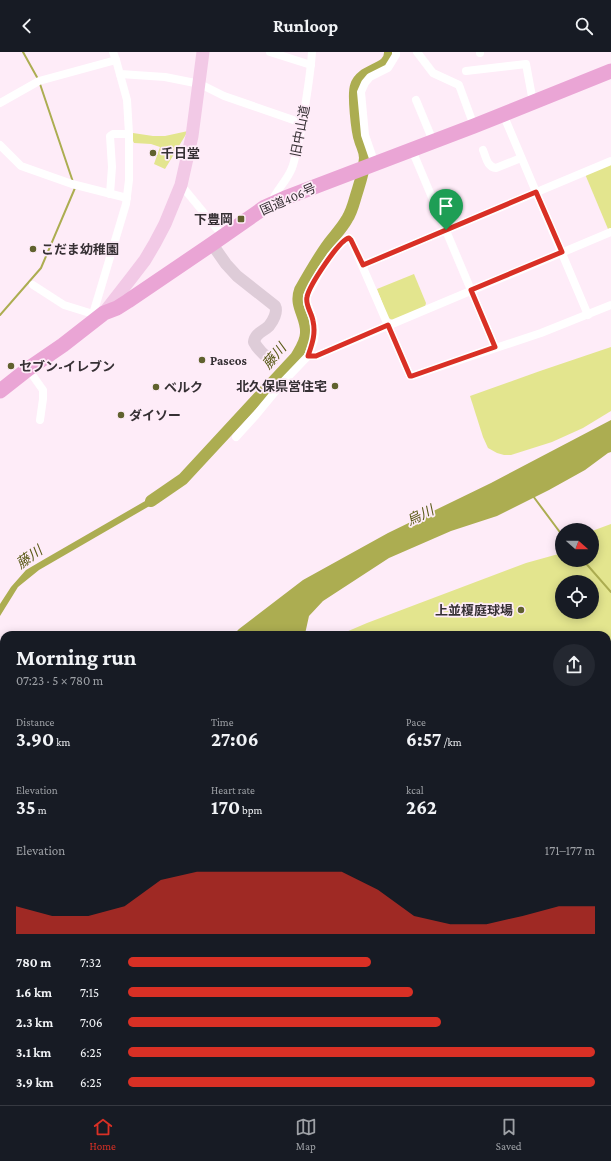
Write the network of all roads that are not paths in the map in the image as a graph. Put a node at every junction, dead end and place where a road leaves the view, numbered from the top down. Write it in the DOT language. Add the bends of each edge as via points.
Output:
graph roads {
  1 [pos="113,52"];
  2 [pos="204,52"];
  3 [pos="270,52"];
  4 [pos="312,52"];
  5 [pos="396,52"];
  6 [pos="417,52"];
  7 [pos="116,60"];
  8 [pos="311,65"];
  9 [pos="466,71"];
  10 [pos="611,71"];
  11 [pos="120,74"];
  12 [pos="200,84"];
  13 [pos="416,100"];
  14 [pos="533,102"];
  15 [pos="0,103"];
  16 [pos="503,114"];
  17 [pos="302,123"];
  18 [pos="474,126"];
  19 [pos="129,134"];
  20 [pos="433,141"];
  21 [pos="0,145"];
  22 [pos="412,150"];
  23 [pos="483,150"];
  24 [pos="521,158"];
  25 [pos="611,161"];
  26 [pos="367,167"];
  27 [pos="181,185"];
  28 [pos="536,192"];
  29 [pos="110,194"];
  30 [pos="127,198"];
  31 [pos="271,204"];
  32 [pos="446,230"];
  33 [pos="611,232"];
  34 [pos="218,240"];
  35 [pos="562,252"];
  36 [pos="363,265"];
  37 [pos="33,285"];
  38 [pos="471,290"];
  39 [pos="611,305"];
  40 [pos="98,315"];
  41 [pos="588,315"];
  42 [pos="388,325"];
  43 [pos="495,347"];
  44 [pos="308,356"];
  45 [pos="272,361"];
  46 [pos="28,369"];
  47 [pos="2,386"];
  48 [pos="40,420"];
  49 [pos="236,437"];
  1 -- 7 [label="street"];
  2 -- 12 [label="main road"];
  3 -- 8 [label="street"];
  4 -- 8 [label="street, 旧中山道"];
  5 -- 26 [label="street" via="388,68 370,77 361,92"];
  6 -- 18 [label="street" via="433,73 459,85"];
  7 -- 11 [label="street"];
  7 -- 15 [label="street" via="39,81"];
  8 -- 17 [label="street, 旧中山道"];
  9 -- 14 [label="street" via="526,64"];
  10 -- 14 [label="highway, 国道406号"];
  11 -- 12 [label="street" via="165,77"];
  11 -- 19 [label="street" via="127,100"];
  12 -- 17 [label="street" via="224,96"];
  12 -- 27 [label="main road"];
  13 -- 20 [label="street"];
  14 -- 16 [label="highway, 国道406号"];
  16 -- 18 [label="highway, 国道406号"];
  16 -- 24 [label="street"];
  17 -- 31 [label="street, 旧中山道" via="292,170"];
  18 -- 20 [label="highway, 国道406号"];
  19 -- 29 [label="street" via="110,136"];
  19 -- 30 [label="street"];
  20 -- 22 [label="highway, 国道406号"];
  21 -- 29 [label="street" via="21,166"];
  22 -- 26 [label="highway, 国道406号"];
  22 -- 32 [label="street"];
  23 -- 24 [label="street" via="492,168"];
  24 -- 28 [label="street"];
  25 -- 28 [label="street"];
  26 -- 31 [label="highway, 国道406号"];
  27 -- 34 [label="street"];
  27 -- 40 [label="main road" via="165,224 145,260"];
  28 -- 32 [label="street"];
  28 -- 35 [label="street"];
  29 -- 30 [label="street"];
  30 -- 40 [label="street"];
  31 -- 34 [label="highway, 国道406号"];
  32 -- 36 [label="street"];
  32 -- 38 [label="street"];
  33 -- 35 [label="street"];
  34 -- 40 [label="highway, 国道406号" via="117,308"];
  34 -- 45 [label="street" via="222,258 237,276 277,309 270,325 254,339 261,352"];
  35 -- 38 [label="street"];
  35 -- 41 [label="street"];
  36 -- 42 [label="street"];
  36 -- 44 [label="street" via="349,238 337,248 321,270 307,296 315,331"];
  37 -- 40 [label="street" via="64,305"];
  38 -- 42 [label="street"];
  38 -- 43 [label="street"];
  39 -- 41 [label="street"];
  40 -- 46 [label="highway, 国道406号" via="64,345"];
  41 -- 43 [label="street"];
  42 -- 43 [label="street" via="410,376"];
  42 -- 44 [label="street" via="316,356"];
  44 -- 49 [label="street"];
  46 -- 47 [label="highway, 国道406号"];
  46 -- 48 [label="street" via="43,390"];
}
